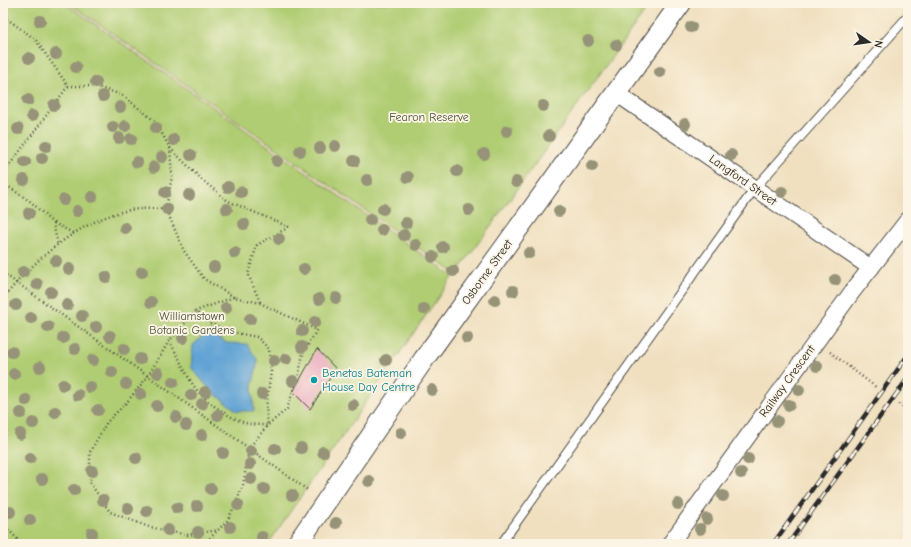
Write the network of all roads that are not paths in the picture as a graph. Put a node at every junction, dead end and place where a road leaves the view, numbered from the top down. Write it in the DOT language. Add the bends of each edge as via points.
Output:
graph roads {
  1 [pos="681,3"];
  2 [pos="908,16"];
  3 [pos="616,93"];
  4 [pos="755,188"];
  5 [pos="908,220"];
  6 [pos="871,268"];
  7 [pos="297,544"];
  8 [pos="501,544"];
  9 [pos="670,544"];
  1 -- 3 [label="street, Osborne Street"];
  2 -- 4 [label="lane"];
  3 -- 4 [label="street, Langford Street"];
  3 -- 7 [label="street, Osborne Street" via="429,353"];
  4 -- 6 [label="street, Langford Street"];
  4 -- 8 [label="lane"];
  5 -- 6 [label="street, Railway Crescent"];
  6 -- 9 [label="street, Railway Crescent"];
}
